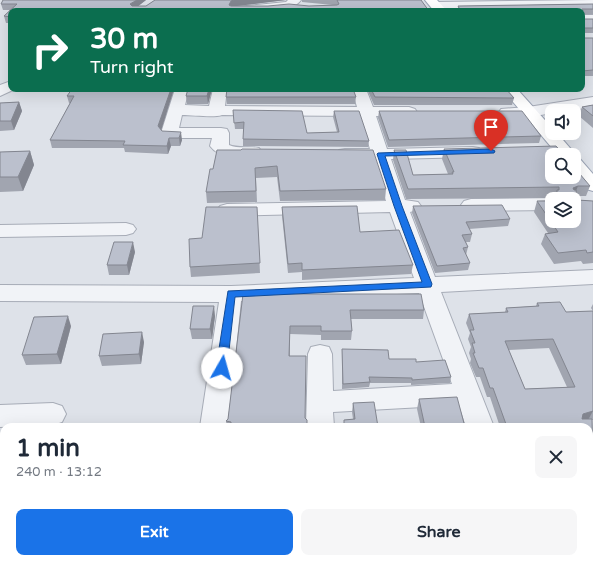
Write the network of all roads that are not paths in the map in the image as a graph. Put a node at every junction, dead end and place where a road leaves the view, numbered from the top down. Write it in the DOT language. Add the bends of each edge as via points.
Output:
graph roads {
  1 [pos="593,3"];
  2 [pos="296,4"];
  3 [pos="544,5"];
  4 [pos="436,6"];
  5 [pos="262,8"];
  6 [pos="181,92"];
  7 [pos="219,92"];
  8 [pos="360,92"];
  9 [pos="511,92"];
  10 [pos="593,102"];
  11 [pos="175,110"];
  12 [pos="216,112"];
  13 [pos="367,112"];
  14 [pos="421,112"];
  15 [pos="490,112"];
  16 [pos="528,112"];
  17 [pos="560,148"];
  18 [pos="539,150"];
  19 [pos="545,150"];
  20 [pos="487,151"];
  21 [pos="271,152"];
  22 [pos="326,153"];
  23 [pos="381,154"];
  24 [pos="581,171"];
  25 [pos="593,185"];
  26 [pos="545,204"];
  27 [pos="398,206"];
  28 [pos="429,206"];
  29 [pos="452,206"];
  30 [pos="208,210"];
  31 [pos="126,229"];
  32 [pos="0,231"];
  33 [pos="593,277"];
  34 [pos="428,284"];
  35 [pos="0,293"];
  36 [pos="231,294"];
  37 [pos="320,354"];
  38 [pos="469,394"];
  39 [pos="321,402"];
  40 [pos="53,414"];
  41 [pos="0,416"];
  42 [pos="215,423"];
  43 [pos="320,423"];
  44 [pos="479,423"];
  1 -- 3 [label="street"];
  2 -- 5 [label="street"];
  3 -- 4 [label="street"];
  6 -- 11 [label="street"];
  7 -- 12 [label="street"];
  8 -- 13 [label="street"];
  9 -- 16 [label="main road"];
  10 -- 16 [label="street"];
  11 -- 12 [label="street"];
  11 -- 21 [label="street" via="169,133 221,134 219,146 223,150"];
  12 -- 13 [label="street"];
  13 -- 14 [label="street"];
  13 -- 23 [label="street"];
  15 -- 16 [label="street"];
  16 -- 17 [label="main road"];
  18 -- 19 [label="street"];
  20 -- 23 [label="street"];
  22 -- 23 [label="street"];
  23 -- 27 [label="street"];
  24 -- 25 [label="main road"];
  26 -- 29 [label="street"];
  27 -- 28 [label="street"];
  27 -- 30 [label="street"];
  27 -- 34 [label="street"];
  31 -- 32 [label="street"];
  33 -- 34 [label="street"];
  34 -- 36 [label="street"];
  34 -- 38 [label="street"];
  35 -- 36 [label="street"];
  36 -- 42 [label="street"];
  37 -- 39 [label="street"];
  38 -- 39 [label="street"];
  38 -- 44 [label="street"];
  39 -- 43 [label="street"];
  40 -- 41 [label="street"];
}
